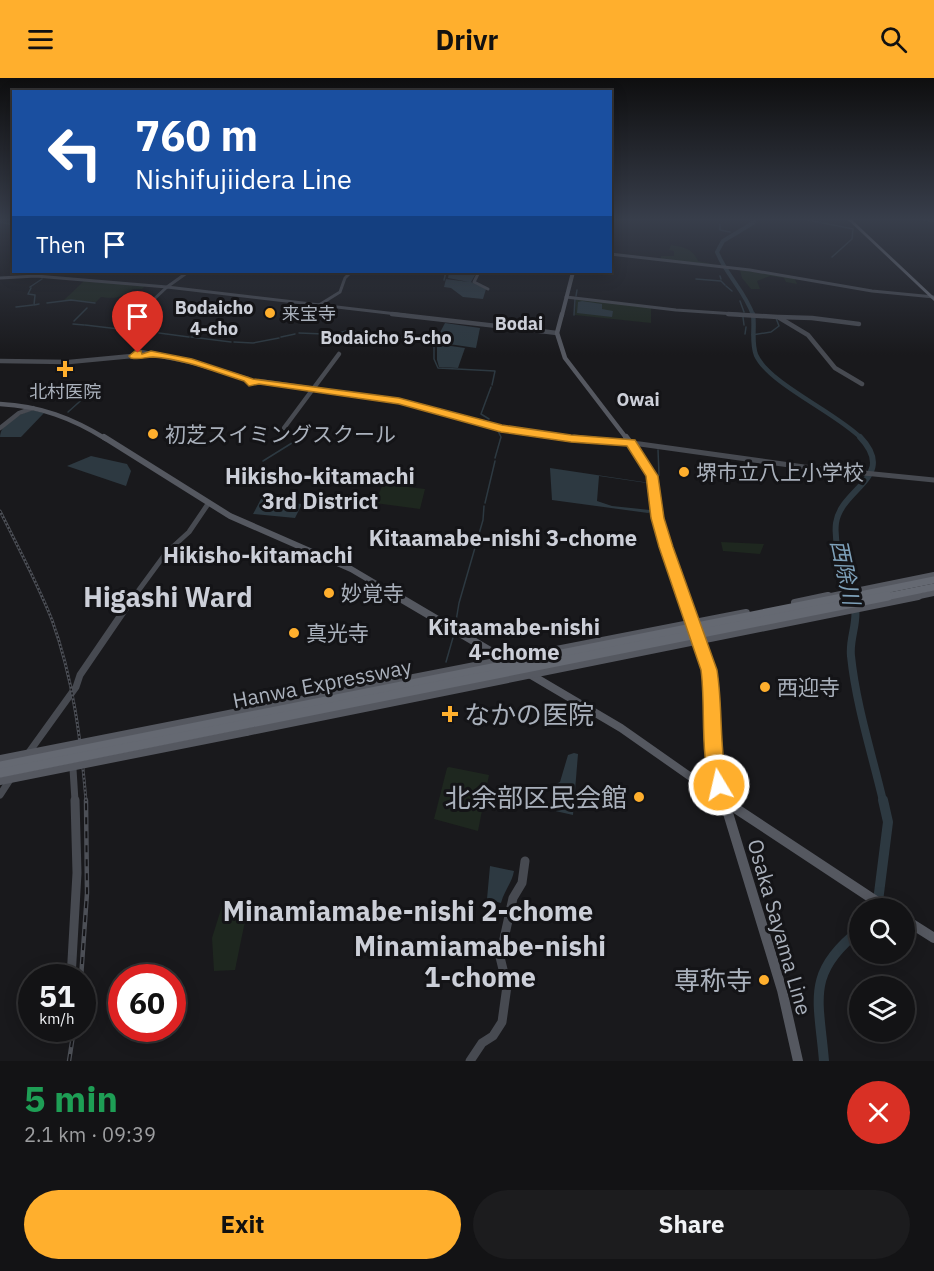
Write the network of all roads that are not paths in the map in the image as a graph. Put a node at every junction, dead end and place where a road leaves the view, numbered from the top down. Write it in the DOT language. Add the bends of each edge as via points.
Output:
graph roads {
  1 [pos="693,264"];
  2 [pos="897,264"];
  3 [pos="40,273"];
  4 [pos="187,273"];
  5 [pos="350,273"];
  6 [pos="478,273"];
  7 [pos="573,273"];
  8 [pos="36,276"];
  9 [pos="0,278"];
  10 [pos="167,287"];
  11 [pos="488,289"];
  12 [pos="566,297"];
  13 [pos="933,298"];
  14 [pos="319,305"];
  15 [pos="778,317"];
  16 [pos="859,324"];
  17 [pos="121,330"];
  18 [pos="557,333"];
  19 [pos="339,354"];
  20 [pos="0,361"];
  21 [pos="862,384"];
  22 [pos="313,389"];
  23 [pos="0,404"];
  24 [pos="33,408"];
  25 [pos="0,428"];
  26 [pos="284,428"];
  27 [pos="631,443"];
  28 [pos="934,480"];
  29 [pos="208,504"];
  30 [pos="934,575"];
  31 [pos="934,580"];
  32 [pos="934,587"];
  33 [pos="934,593"];
  34 [pos="694,623"];
  35 [pos="699,640"];
  36 [pos="505,660"];
  37 [pos="454,670"];
  38 [pos="528,674"];
  39 [pos="455,689"];
  40 [pos="0,759"];
  41 [pos="0,766"];
  42 [pos="73,769"];
  43 [pos="0,773"];
  44 [pos="0,781"];
  45 [pos="0,795"];
  46 [pos="723,799"];
  47 [pos="525,861"];
  48 [pos="873,898"];
  49 [pos="915,926"];
  50 [pos="934,938"];
  51 [pos="72,964"];
  52 [pos="470,1061"];
  53 [pos="798,1061"];
  1 -- 13 [label="street"];
  2 -- 13 [label="highway"];
  3 -- 8 [label="street"];
  4 -- 10 [label="street"];
  5 -- 14 [label="street" via="340,292"];
  6 -- 11 [label="street" via="474,282"];
  7 -- 12 [label="main road"];
  8 -- 9 [label="street"];
  8 -- 10 [label="street"];
  10 -- 14 [label="street"];
  10 -- 17 [label="street"];
  12 -- 15 [label="street"];
  12 -- 18 [label="main road"];
  14 -- 18 [label="street"];
  15 -- 16 [label="street"];
  15 -- 21 [label="street" via="808,335 835,368"];
  18 -- 27 [label="main road, Osaka Sayama Line" via="565,358"];
  19 -- 22 [label="street"];
  20 -- 22 [label="street" via="69,362 145,354 192,362 248,379 249,383"];
  22 -- 26 [label="street"];
  22 -- 27 [label="street" via="405,402 501,428"];
  23 -- 24 [label="main road"];
  24 -- 25 [label="street" via="17,414"];
  24 -- 29 [label="main road" via="85,424"];
  27 -- 28 [label="street"];
  27 -- 34 [label="main road, Osaka Sayama Line" via="652,476 660,528"];
  29 -- 36 [label="main road" via="351,569"];
  29 -- 45 [label="street" via="113,625 76,687"];
  30 -- 34 [label="main road"];
  31 -- 41 [label="highway, Hanwa Expressway, bridge"];
  32 -- 43 [label="highway, Hanwa Expressway, bridge"];
  33 -- 35 [label="main road"];
  34 -- 35 [label="main road, Osaka Sayama Line"];
  34 -- 36 [label="main road"];
  35 -- 38 [label="main road"];
  35 -- 46 [label="main road, Osaka Sayama Line" via="711,680 715,765"];
  36 -- 37 [label="main road"];
  36 -- 38 [label="main road"];
  37 -- 39 [label="main road"];
  37 -- 40 [label="main road, bridge"];
  38 -- 39 [label="main road"];
  38 -- 46 [label="main road" via="621,728"];
  39 -- 44 [label="main road, bridge"];
  42 -- 51 [label="street" via="77,883"];
  46 -- 48 [label="main road"];
  46 -- 53 [label="main road, Osaka Sayama Line" via="782,990"];
  47 -- 52 [label="street" via="500,957 507,986 502,1022"];
  49 -- 50 [label="main road"];
}
